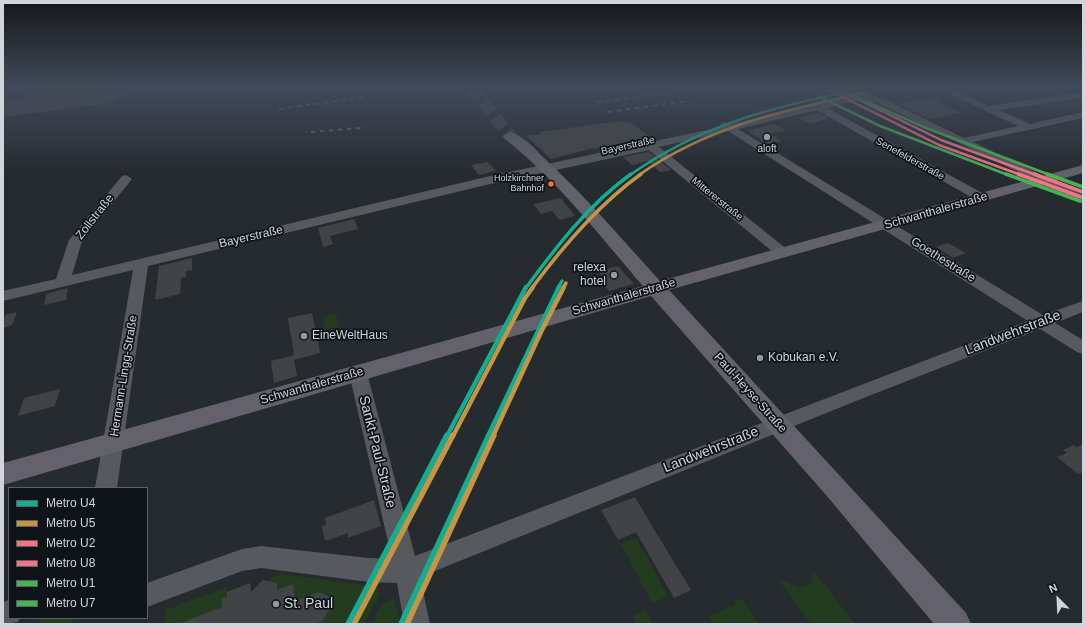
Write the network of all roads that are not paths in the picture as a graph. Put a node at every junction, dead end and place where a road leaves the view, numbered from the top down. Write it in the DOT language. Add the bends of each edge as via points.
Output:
graph roads {
  1 [pos="757,116"];
  2 [pos="770,116"];
  3 [pos="835,116"];
  4 [pos="912,116"];
  5 [pos="1006,116"];
  6 [pos="1077,116"];
  7 [pos="725,125"];
  8 [pos="1029,126"];
  9 [pos="514,136"];
  10 [pos="964,141"];
  11 [pos="652,146"];
  12 [pos="546,167"];
  13 [pos="1083,169"];
  14 [pos="126,179"];
  15 [pos="1043,181"];
  16 [pos="982,198"];
  17 [pos="1083,200"];
  18 [pos="887,225"];
  19 [pos="783,253"];
  20 [pos="141,263"];
  21 [pos="63,282"];
  22 [pos="656,288"];
  23 [pos="3,296"];
  24 [pos="1083,306"];
  25 [pos="1042,322"];
  26 [pos="1083,348"];
  27 [pos="358,373"];
  28 [pos="778,424"];
  29 [pos="113,442"];
  30 [pos="3,474"];
  31 [pos="106,487"];
  32 [pos="407,571"];
  33 [pos="148,595"];
  34 [pos="417,624"];
  35 [pos="954,624"];
  1 -- 7 [label="street, Bayerstraße"];
  2 -- 7 [label="street, Bayerstraße"];
  3 -- 16 [label="street, Senefelderstraße"];
  4 -- 10 [label="street"];
  5 -- 8 [label="street"];
  6 -- 8 [label="street"];
  7 -- 11 [label="street, Bayerstraße"];
  7 -- 12 [label="street, Bayerstraße" via="702,125 647,142"];
  7 -- 18 [label="street, Goethestraße"];
  8 -- 10 [label="street"];
  9 -- 12 [label="main road, Paul-Heyse-Straße"];
  10 -- 15 [label="street"];
  11 -- 12 [label="street, Bayerstraße"];
  11 -- 19 [label="street, Mittererstraße"];
  12 -- 20 [label="street, Bayerstraße"];
  12 -- 22 [label="main road, Paul-Heyse-Straße"];
  13 -- 15 [label="main road, Schwanthalerstraße"];
  14 -- 21 [label="street, Zollstraße" via="76,240"];
  15 -- 16 [label="main road, Schwanthalerstraße"];
  15 -- 17 [label="street"];
  16 -- 18 [label="main road, Schwanthalerstraße"];
  18 -- 19 [label="main road, Schwanthalerstraße"];
  18 -- 25 [label="street, Goethestraße"];
  19 -- 22 [label="main road, Schwanthalerstraße"];
  20 -- 21 [label="street, Bayerstraße"];
  20 -- 29 [label="street, Hermann-Lingg-Straße"];
  21 -- 23 [label="street, Bayerstraße"];
  22 -- 27 [label="main road, Schwanthalerstraße"];
  22 -- 28 [label="main road, Paul-Heyse-Straße"];
  24 -- 25 [label="street, Landwehrstraße"];
  25 -- 26 [label="street, Goethestraße"];
  25 -- 28 [label="street, Landwehrstraße"];
  27 -- 29 [label="main road, Schwanthalerstraße"];
  27 -- 32 [label="street, Sankt-Paul-Straße"];
  28 -- 32 [label="street, Landwehrstraße"];
  28 -- 35 [label="main road, Paul-Heyse-Straße" via="911,572"];
  29 -- 30 [label="main road, Schwanthalerstraße"];
  29 -- 31 [label="street, Hermann-Lingg-Straße"];
  32 -- 33 [label="street" via="369,570 261,557 242,560"];
  32 -- 34 [label="street, Sankt-Paul-Straße"];
}
